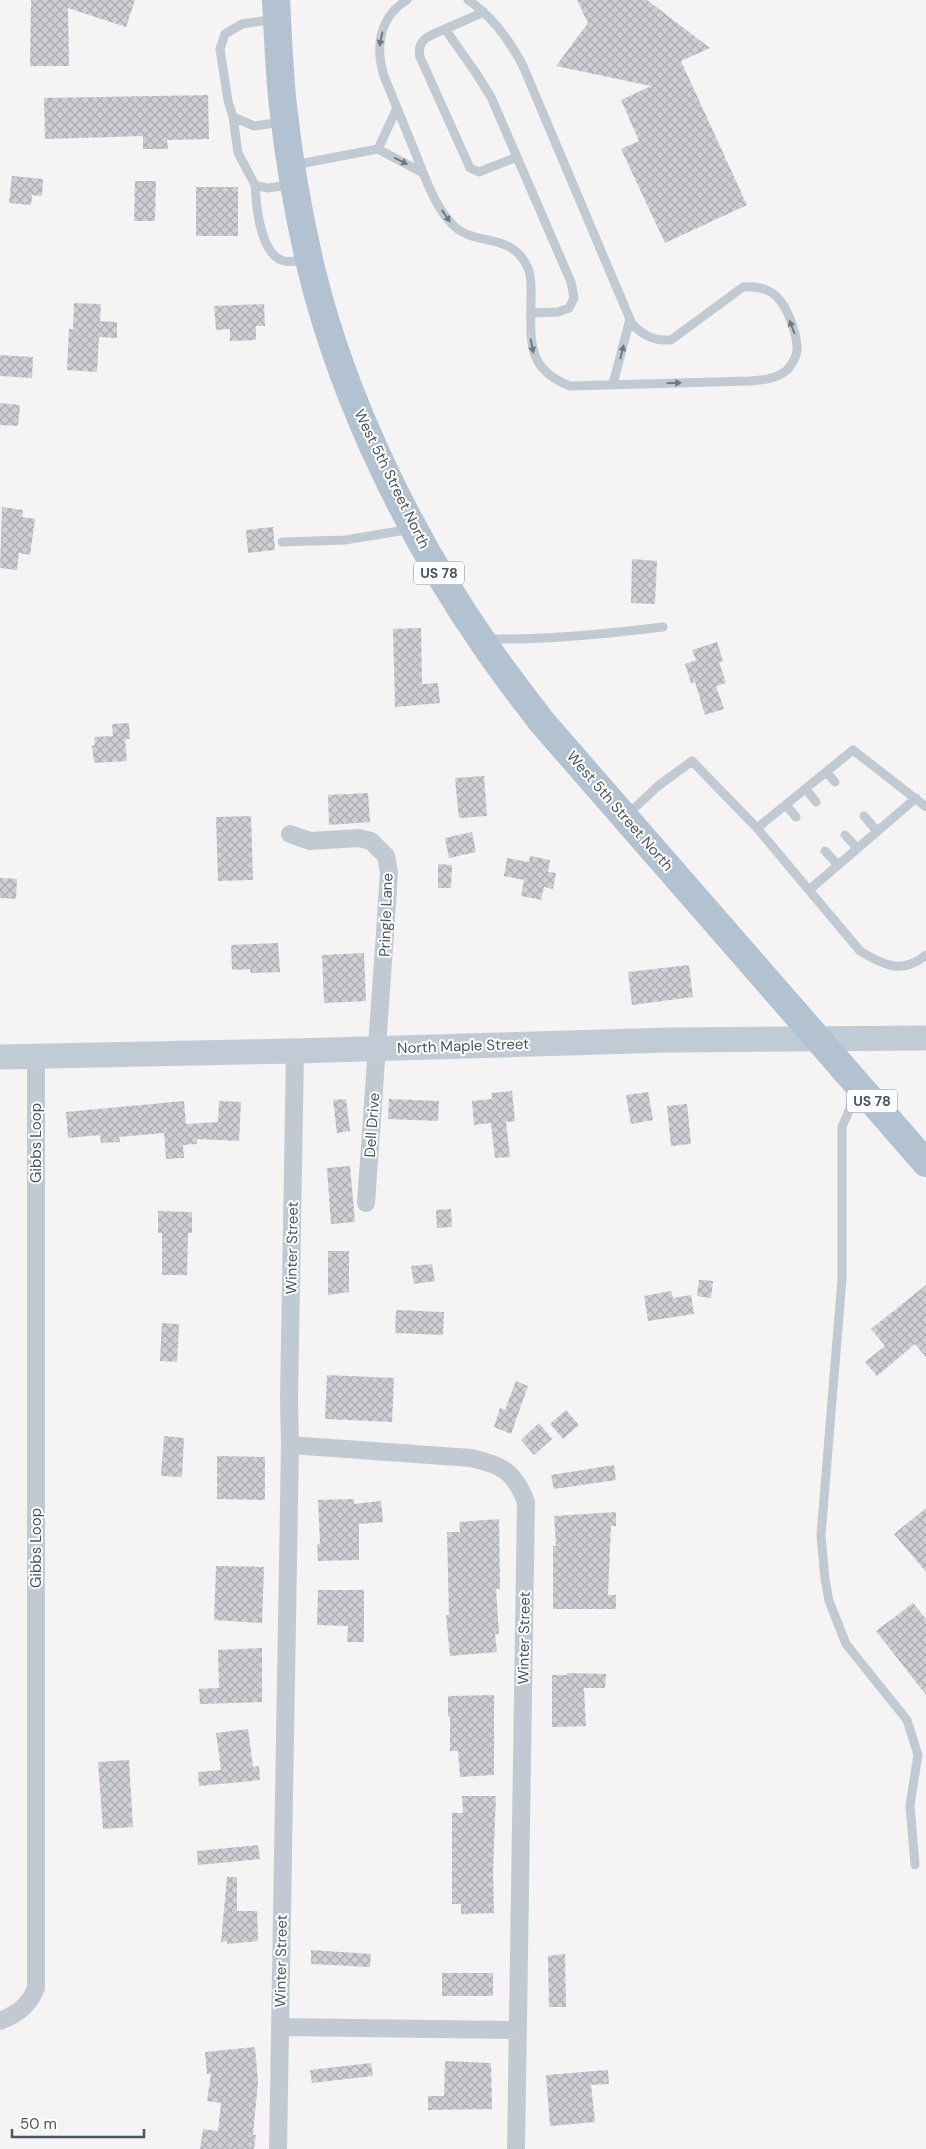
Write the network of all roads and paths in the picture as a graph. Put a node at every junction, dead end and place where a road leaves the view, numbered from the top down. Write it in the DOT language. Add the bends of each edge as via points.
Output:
graph roads {
  1 [pos="407,0"];
  2 [pos="468,0"];
  3 [pos="277,9"];
  4 [pos="484,12"];
  5 [pos="445,29"];
  6 [pos="397,108"];
  7 [pos="233,116"];
  8 [pos="285,122"];
  9 [pos="378,149"];
  10 [pos="517,157"];
  11 [pos="424,173"];
  12 [pos="293,175"];
  13 [pos="255,185"];
  14 [pos="309,259"];
  15 [pos="531,313"];
  16 [pos="630,319"];
  17 [pos="613,384"];
  18 [pos="414,529"];
  19 [pos="282,542"];
  20 [pos="663,627"];
  21 [pos="481,639"];
  22 [pos="826,773"];
  23 [pos="835,782"];
  24 [pos="806,789"];
  25 [pos="916,798"];
  26 [pos="816,802"];
  27 [pos="786,805"];
  28 [pos="926,807"];
  29 [pos="864,816"];
  30 [pos="625,817"];
  31 [pos="796,817"];
  32 [pos="757,828"];
  33 [pos="877,831"];
  34 [pos="290,834"];
  35 [pos="845,835"];
  36 [pos="857,848"];
  37 [pos="826,851"];
  38 [pos="838,865"];
  39 [pos="809,890"];
  40 [pos="926,955"];
  41 [pos="926,1038"];
  42 [pos="818,1040"];
  43 [pos="378,1048"];
  44 [pos="295,1051"];
  45 [pos="36,1056"];
  46 [pos="0,1057"];
  47 [pos="859,1087"];
  48 [pos="924,1156"];
  49 [pos="366,1203"];
  50 [pos="290,1445"];
  51 [pos="915,1866"];
  52 [pos="0,2021"];
  53 [pos="280,2027"];
  54 [pos="518,2030"];
  55 [pos="278,2149"];
  56 [pos="516,2149"];
  1 -- 6 [label="lane, one-way" via="385,22 380,37 380,61"];
  2 -- 4 [label="lane"];
  3 -- 7 [label="lane" via="225,34 220,49"];
  3 -- 8 [label="main road, West 5th Street North / US 78"];
  4 -- 5 [label="lane"];
  4 -- 16 [label="lane" via="523,66"];
  5 -- 10 [label="lane" via="484,84"];
  5 -- 10 [label="lane" via="423,39 418,49 470,168 479,172"];
  6 -- 9 [label="lane"];
  6 -- 11 [label="lane"];
  7 -- 8 [label="lane" via="254,126"];
  7 -- 13 [label="lane" via="238,153"];
  8 -- 12 [label="main road, West 5th Street North / US 78"];
  9 -- 11 [label="lane, one-way"];
  9 -- 12 [label="lane"];
  10 -- 15 [label="lane" via="574,292 572,303 564,311"];
  11 -- 15 [label="lane, one-way" via="438,204 454,227 472,237 501,242 521,258 530,276"];
  12 -- 13 [label="lane" via="266,188"];
  12 -- 14 [label="main road, West 5th Street North / US 78"];
  13 -- 14 [label="lane" via="261,233 274,254 281,261"];
  14 -- 18 [label="main road, West 5th Street North / US 78" via="346,378 371,441"];
  15 -- 17 [label="lane, one-way" via="532,350 546,374 570,386"];
  17 -- 16 [label="lane, one-way"];
  17 -- 16 [label="lane, one-way" via="766,379 787,370 796,354 794,332 782,303 775,295 754,286 743,287 671,340 650,338 640,333"];
  18 -- 19 [label="lane" via="345,540"];
  18 -- 21 [label="main road, West 5th Street North / US 78"];
  20 -- 21 [label="lane" via="529,640"];
  21 -- 30 [label="main road, West 5th Street North / US 78" via="541,721"];
  22 -- 23 [label="lane"];
  22 -- 24 [label="lane"];
  22 -- 25 [label="lane" via="853,750"];
  24 -- 26 [label="lane"];
  24 -- 27 [label="lane"];
  25 -- 28 [label="lane"];
  25 -- 33 [label="lane"];
  27 -- 31 [label="lane"];
  27 -- 32 [label="lane"];
  29 -- 33 [label="lane"];
  30 -- 32 [label="lane" via="658,786 692,761"];
  30 -- 42 [label="main road, West 5th Street North / US 78"];
  32 -- 39 [label="lane"];
  33 -- 36 [label="lane"];
  34 -- 43 [label="street, Pringle Lane" via="310,841 359,838 371,841 386,856 389,872"];
  35 -- 36 [label="lane"];
  36 -- 38 [label="lane"];
  37 -- 38 [label="lane"];
  38 -- 39 [label="lane"];
  39 -- 40 [label="lane" via="860,951 882,964 900,966 917,962"];
  41 -- 42 [label="street, North Maple Street"];
  42 -- 43 [label="street, North Maple Street" via="670,1040"];
  42 -- 47 [label="main road, US 78"];
  43 -- 44 [label="street, North Maple Street"];
  43 -- 49 [label="street, Dell Drive"];
  44 -- 45 [label="street, North Maple Street"];
  44 -- 50 [label="street, Winter Street"];
  45 -- 46 [label="street, North Maple Street"];
  45 -- 52 [label="street, Gibbs Loop" via="36,1988 31,2001 15,2015"];
  47 -- 48 [label="main road, US 78"];
  47 -- 51 [label="lane" via="842,1127 842,1280 821,1535 829,1601 846,1644 907,1720 918,1755 910,1805"];
  50 -- 53 [label="street, Winter Street"];
  50 -- 54 [label="street, Winter Street" via="471,1458 492,1463 509,1473 519,1484 526,1502 526,1520"];
  53 -- 54 [label="street, Winter Street"];
  53 -- 55 [label="street, Winter Street"];
  54 -- 56 [label="street, Winter Street"];
}
